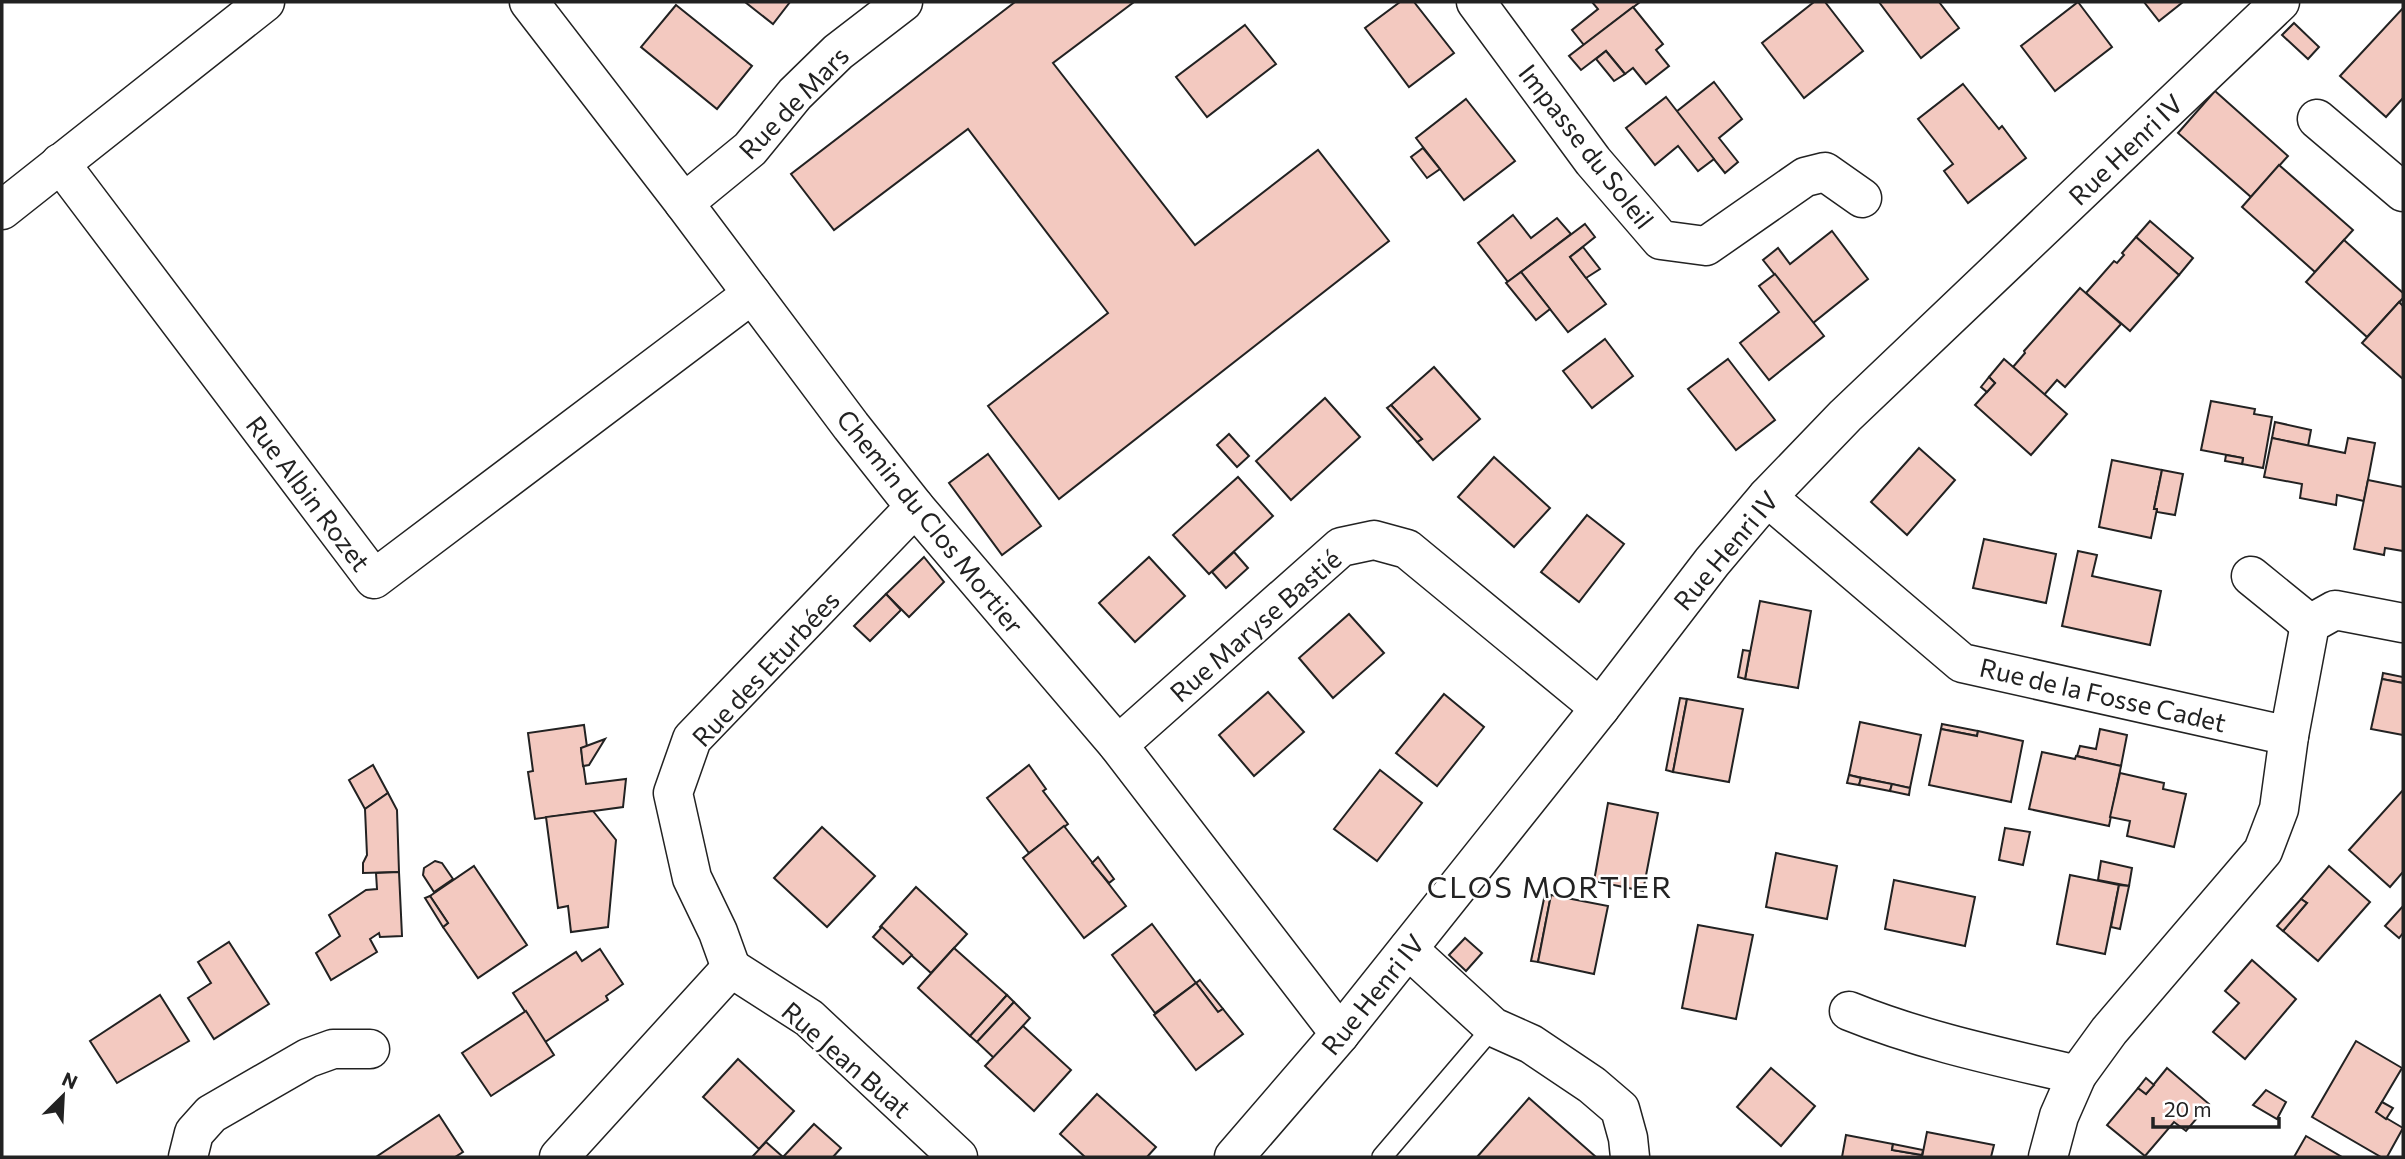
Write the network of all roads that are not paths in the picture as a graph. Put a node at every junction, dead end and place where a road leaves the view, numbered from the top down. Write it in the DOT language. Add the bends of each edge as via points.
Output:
graph roads {
  1 [pos="265,2"];
  2 [pos="529,2"];
  3 [pos="903,2"];
  4 [pos="2280,2"];
  5 [pos="1479,3"];
  6 [pos="2317,119"];
  7 [pos="60,163"];
  8 [pos="2400,184"];
  9 [pos="1861,198"];
  10 [pos="684,203"];
  11 [pos="2,210"];
  12 [pos="752,294"];
  13 [pos="1767,497"];
  14 [pos="915,507"];
  15 [pos="2251,576"];
  16 [pos="2403,622"];
  17 [pos="2311,624"];
  18 [pos="1600,708"];
  19 [pos="2289,736"];
  20 [pos="1118,745"];
  21 [pos="1408,949"];
  22 [pos="731,968"];
  23 [pos="1849,1011"];
  24 [pos="1493,1027"];
  25 [pos="1340,1034"];
  26 [pos="370,1049"];
  27 [pos="2077,1075"];
  28 [pos="188,1157"];
  29 [pos="559,1157"];
  30 [pos="958,1157"];
  31 [pos="1234,1157"];
  32 [pos="1382,1157"];
  33 [pos="1630,1157"];
  34 [pos="2048,1157"];
  1 -- 7 [label="street"];
  2 -- 10 [label="street, Chemin du Clos Mortier"];
  3 -- 10 [label="street, Rue de Mars" via="838,52 795,94 750,149"];
  4 -- 13 [label="street, Rue Henri IV" via="1845,416"];
  5 -- 9 [label="street, Impasse du Soleil" via="1593,161 1661,240 1706,246 1805,177 1825,172"];
  6 -- 8 [label="street"];
  7 -- 11 [label="street"];
  7 -- 12 [label="street, Rue Albin Rozet" via="374,579"];
  10 -- 12 [label="street, Chemin du Clos Mortier"];
  12 -- 14 [label="street, Chemin du Clos Mortier"];
  13 -- 18 [label="street, Rue Henri IV"];
  13 -- 19 [label="street, Rue de la Fosse Cadet" via="1962,663"];
  14 -- 20 [label="street, Chemin du Clos Mortier"];
  14 -- 22 [label="street, Rue des Eturbées" via="692,739 673,793 692,878"];
  15 -- 17 [label="street"];
  16 -- 17 [label="street" via="2335,610"];
  17 -- 19 [label="street"];
  18 -- 20 [label="street, Rue Maryse Bastié" via="1407,549 1374,540 1341,547"];
  18 -- 21 [label="street, Rue Henri IV"];
  19 -- 27 [label="street" via="2279,809 2263,851"];
  20 -- 25 [label="street, Chemin du Clos Mortier"];
  21 -- 24 [label="street"];
  21 -- 25 [label="street, Rue Henri IV"];
  22 -- 29 [label="street"];
  22 -- 30 [label="street, Rue Jean Buat" via="809,1018"];
  23 -- 27 [label="street" via="1928,1040"];
  24 -- 32 [label="lane"];
  24 -- 33 [label="street" via="1531,1044 1620,1109"];
  25 -- 31 [label="street, Rue Henri IV"];
  26 -- 28 [label="street" via="333,1049 308,1058 211,1114 194,1133"];
  27 -- 34 [label="street"];
}
